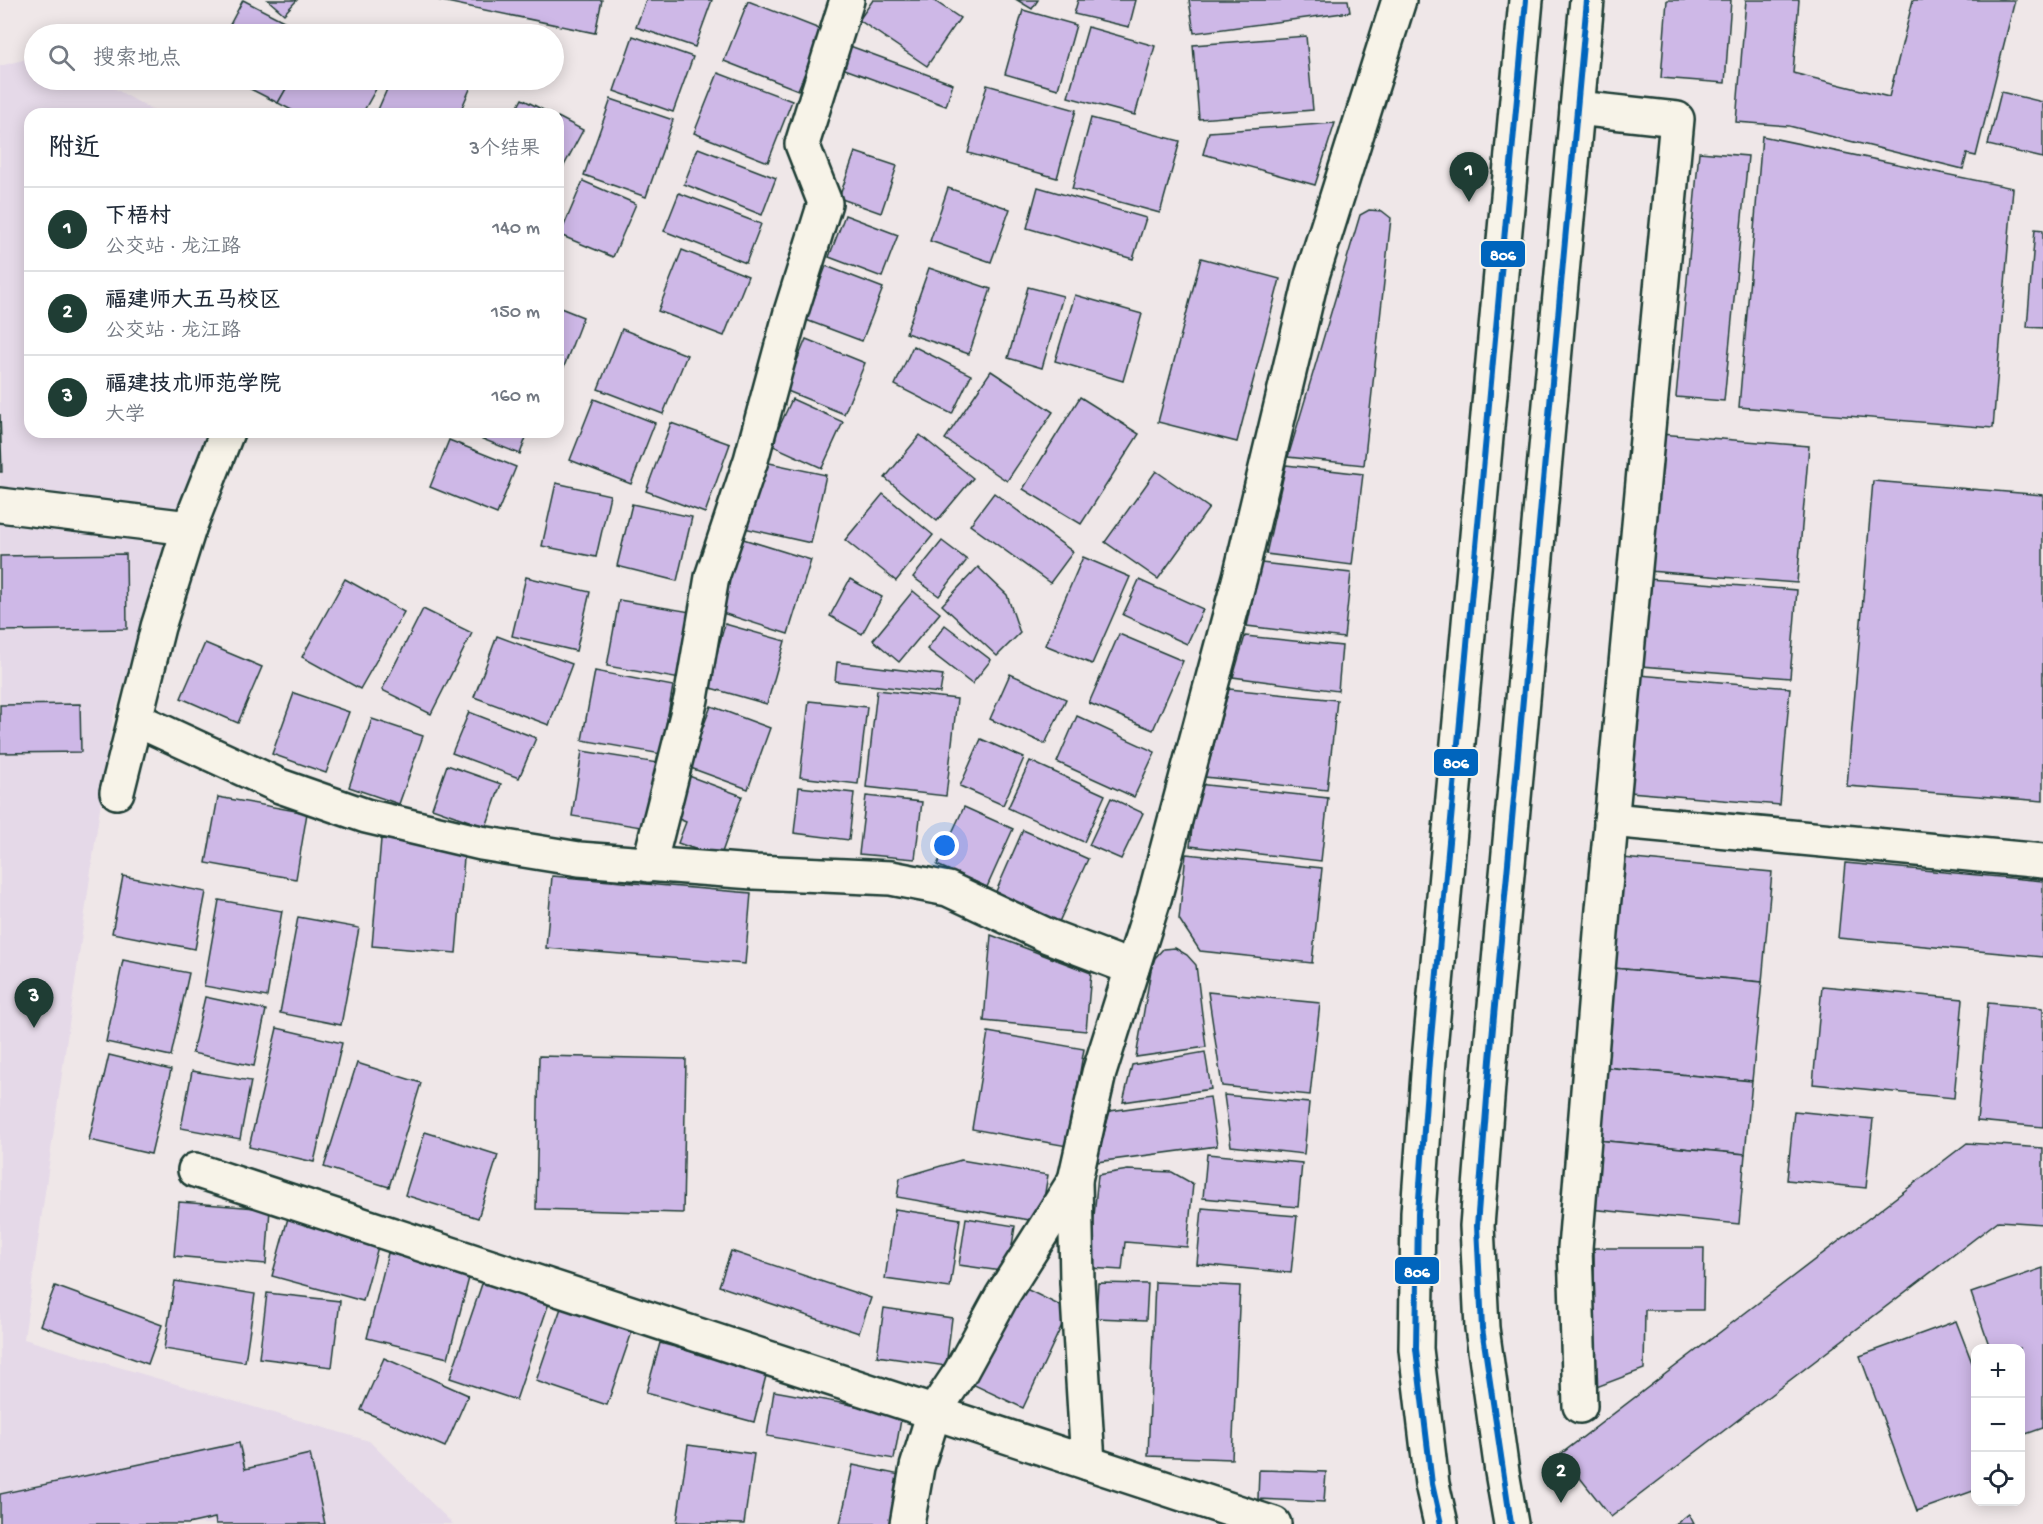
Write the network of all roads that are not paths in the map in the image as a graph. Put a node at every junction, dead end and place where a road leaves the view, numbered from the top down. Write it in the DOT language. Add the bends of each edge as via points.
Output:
graph roads {
  1 [pos="847,0"];
  2 [pos="1399,0"];
  3 [pos="1526,0"];
  4 [pos="1587,0"];
  5 [pos="1577,108"];
  6 [pos="225,438"];
  7 [pos="0,505"];
  8 [pos="189,528"];
  9 [pos="135,719"];
  10 [pos="117,792"];
  11 [pos="1611,820"];
  12 [pos="2043,861"];
  13 [pos="649,865"];
  14 [pos="1132,968"];
  15 [pos="195,1170"];
  16 [pos="1075,1180"];
  17 [pos="1580,1406"];
  18 [pos="934,1412"];
  19 [pos="1088,1463"];
  20 [pos="907,1524"];
  21 [pos="1274,1524"];
  22 [pos="1441,1524"];
  23 [pos="1511,1524"];
  1 -- 13 [label="street" via="802,144 825,203 751,460 712,578 691,699"];
  2 -- 14 [label="street" via="1312,276 1240,578"];
  3 -- 22 [label="street" via="1418,1213 1416,1349 1432,1484"];
  4 -- 5 [label="street"];
  5 -- 11 [label="street" via="1677,119"];
  5 -- 23 [label="street" via="1478,1226 1482,1328"];
  6 -- 8 [label="street"];
  7 -- 8 [label="street"];
  8 -- 9 [label="street"];
  9 -- 10 [label="street"];
  9 -- 13 [label="street" via="280,786 366,816 481,843 579,859"];
  11 -- 12 [label="street"];
  11 -- 17 [label="street" via="1575,1248"];
  13 -- 14 [label="street" via="891,878 948,889 1048,936"];
  14 -- 16 [label="street" via="1100,1073"];
  15 -- 18 [label="street"];
  16 -- 18 [label="street"];
  16 -- 19 [label="street"];
  18 -- 19 [label="street"];
  18 -- 20 [label="street" via="917,1467"];
  19 -- 21 [label="street"];
}
